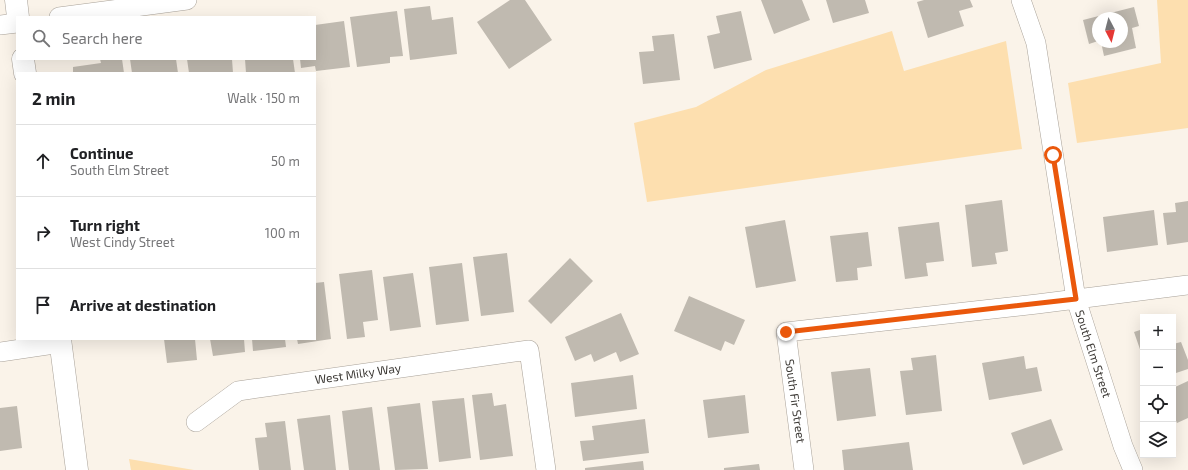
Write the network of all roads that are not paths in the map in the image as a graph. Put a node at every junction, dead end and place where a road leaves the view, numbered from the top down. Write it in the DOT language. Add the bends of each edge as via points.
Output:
graph roads {
  1 [pos="16,0"];
  2 [pos="188,0"];
  3 [pos="1021,0"];
  4 [pos="18,16"];
  5 [pos="67,16"];
  6 [pos="16,23"];
  7 [pos="0,25"];
  8 [pos="23,60"];
  9 [pos="25,72"];
  10 [pos="1188,285"];
  11 [pos="1076,299"];
  12 [pos="60,341"];
  13 [pos="0,352"];
  14 [pos="196,422"];
  15 [pos="77,470"];
  16 [pos="546,470"];
  17 [pos="804,470"];
  18 [pos="1133,470"];
  1 -- 4 [label="street"];
  2 -- 5 [label="street"];
  3 -- 11 [label="street, South Elm Street" via="1036,43"];
  6 -- 7 [label="street"];
  8 -- 9 [label="street"];
  10 -- 11 [label="street"];
  11 -- 17 [label="street, South Fir Street" via="786,332"];
  11 -- 18 [label="street, South Elm Street"];
  12 -- 13 [label="street"];
  12 -- 15 [label="street"];
  14 -- 16 [label="street, West Milky Way" via="238,391 529,350"];
}
